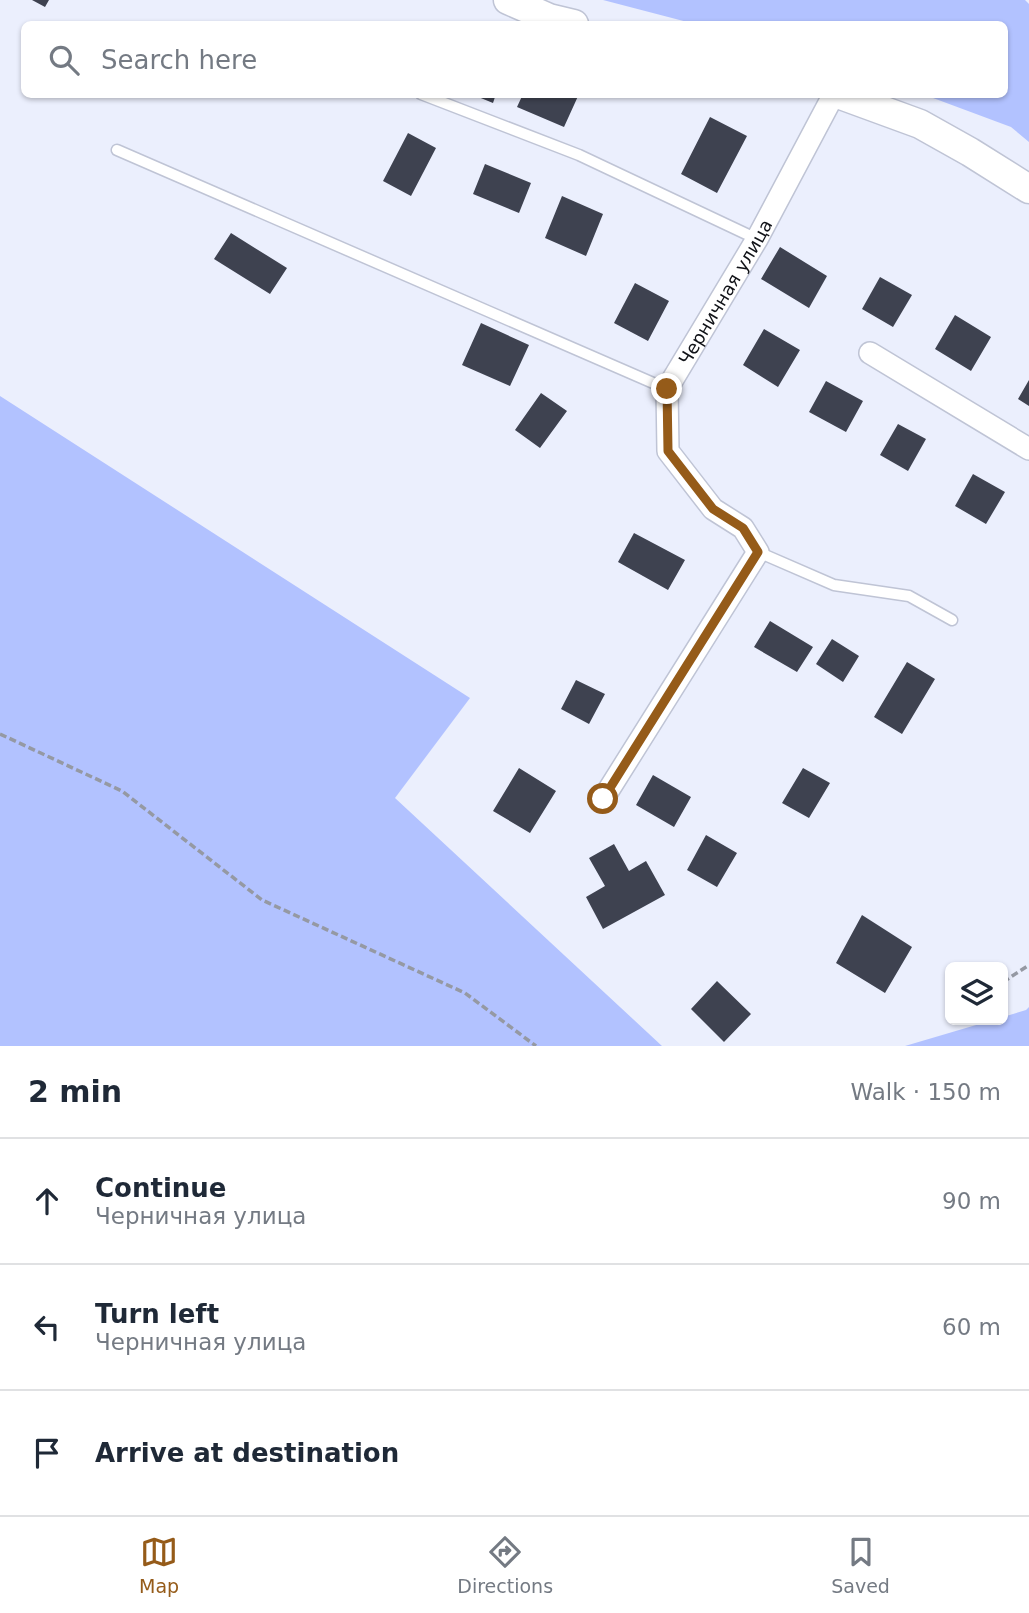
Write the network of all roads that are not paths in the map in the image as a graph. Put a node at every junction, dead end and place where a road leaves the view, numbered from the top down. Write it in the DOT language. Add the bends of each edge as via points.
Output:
graph roads {
  1 [pos="508,0"];
  2 [pos="562,21"];
  3 [pos="431,98"];
  4 [pos="834,98"];
  5 [pos="847,98"];
  6 [pos="117,150"];
  7 [pos="1029,189"];
  8 [pos="757,239"];
  9 [pos="870,353"];
  10 [pos="667,389"];
  11 [pos="1029,449"];
  12 [pos="758,552"];
  13 [pos="952,620"];
  14 [pos="603,799"];
  1 -- 2 [label="main road"];
  3 -- 8 [label="lane" via="579,155"];
  4 -- 8 [label="street, Черничная улица"];
  5 -- 7 [label="main road" via="920,124"];
  6 -- 10 [label="lane"];
  8 -- 10 [label="street, Черничная улица"];
  9 -- 11 [label="street"];
  10 -- 12 [label="street" via="668,451 713,509 743,528"];
  12 -- 13 [label="lane" via="834,585 909,596"];
  12 -- 14 [label="street"];
}
